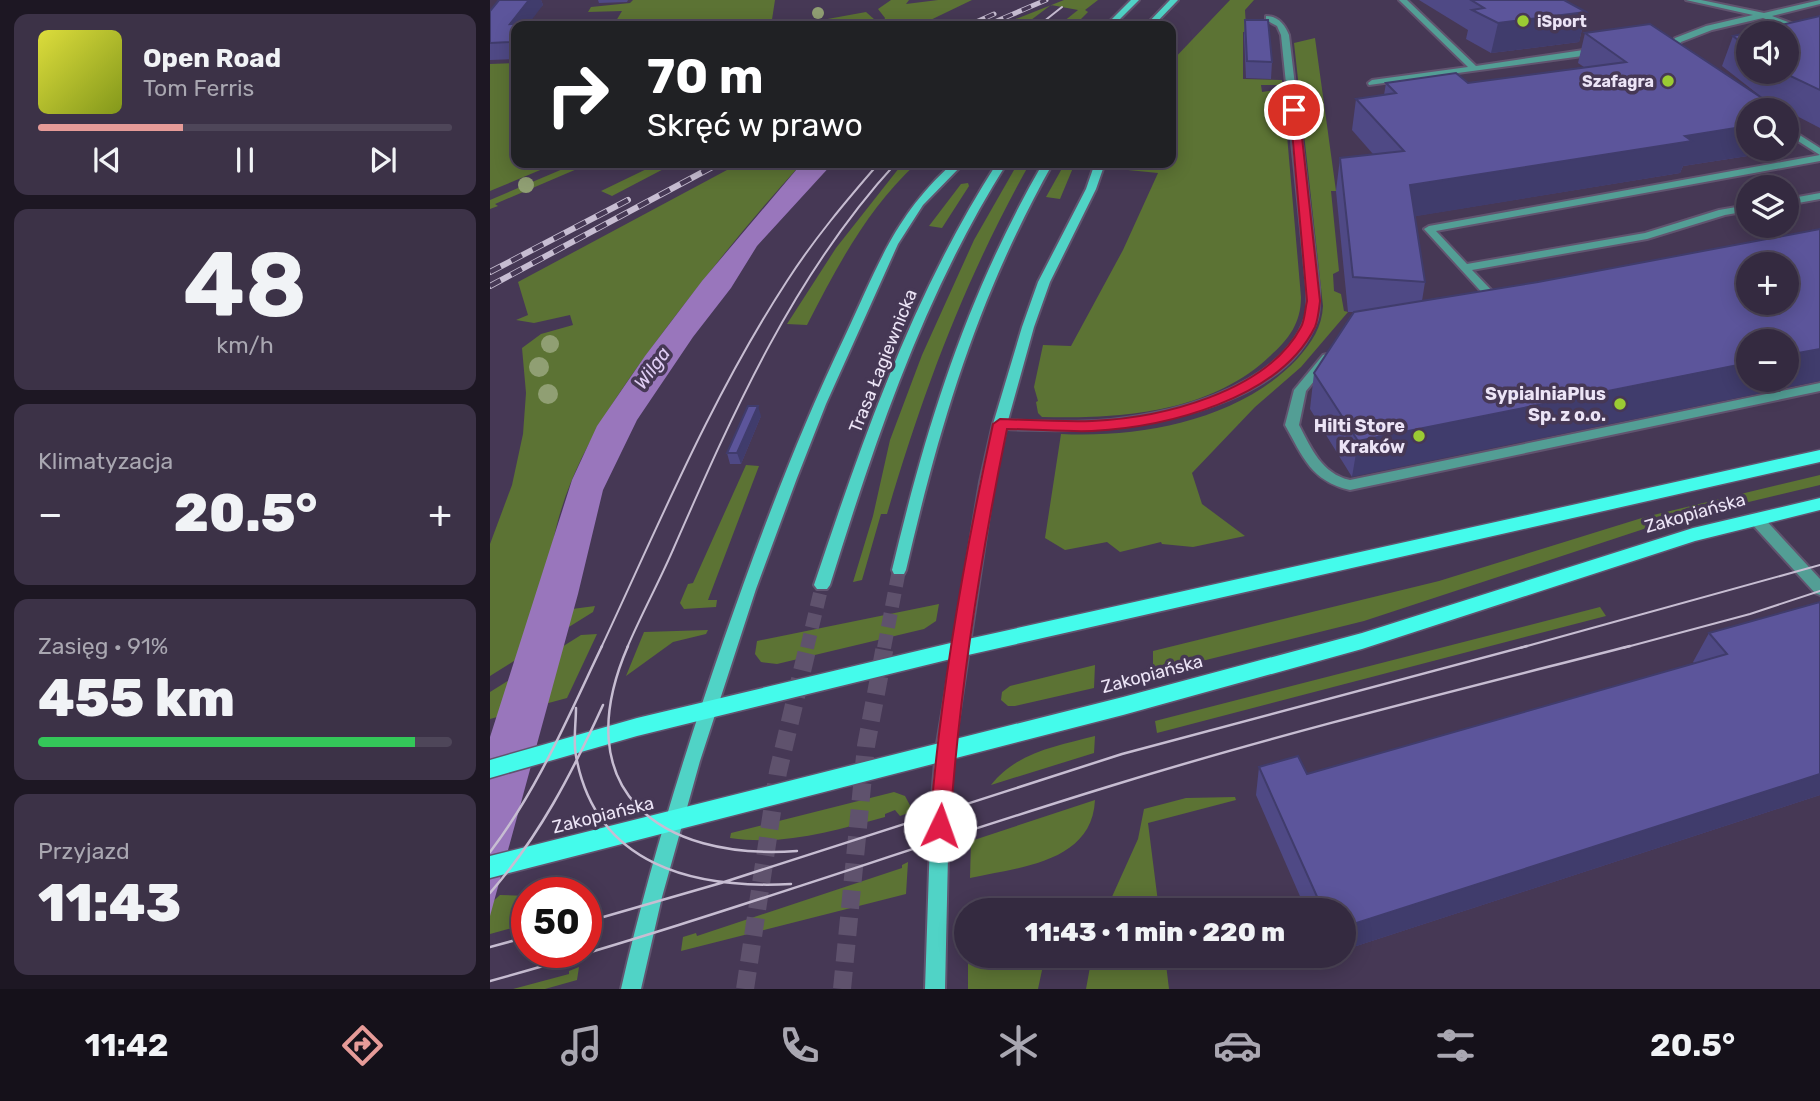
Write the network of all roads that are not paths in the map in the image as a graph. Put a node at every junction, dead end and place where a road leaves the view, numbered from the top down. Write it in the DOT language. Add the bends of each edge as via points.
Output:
graph roads {
  1 [pos="1135,0"];
  2 [pos="1174,0"];
  3 [pos="1403,0"];
  4 [pos="1690,0"];
  5 [pos="1820,2"];
  6 [pos="1763,15"];
  7 [pos="1269,18"];
  8 [pos="1114,21"];
  9 [pos="1154,21"];
  10 [pos="1820,37"];
  11 [pos="1678,40"];
  12 [pos="1665,42"];
  13 [pos="1611,49"];
  14 [pos="1680,60"];
  15 [pos="1474,68"];
  16 [pos="1372,83"];
  17 [pos="1799,138"];
  18 [pos="1820,152"];
  19 [pos="1820,158"];
  20 [pos="954,168"];
  21 [pos="999,168"];
  22 [pos="1045,168"];
  23 [pos="1098,168"];
  24 [pos="1820,196"];
  25 [pos="1799,200"];
  26 [pos="1736,210"];
  27 [pos="1464,268"];
  28 [pos="1491,297"];
  29 [pos="1333,350"];
  30 [pos="1820,387"];
  31 [pos="1000,424"];
  32 [pos="1820,456"];
  33 [pos="1820,504"];
  34 [pos="1756,519"];
  35 [pos="899,570"];
  36 [pos="822,585"];
  37 [pos="1820,589"];
  38 [pos="959,649"];
  39 [pos="708,710"];
  40 [pos="945,750"];
  41 [pos="490,769"];
  42 [pos="674,820"];
  43 [pos="490,867"];
  44 [pos="631,989"];
  45 [pos="935,989"];
  1 -- 8 [label="main road"];
  2 -- 9 [label="main road"];
  3 -- 15 [label="lane"];
  4 -- 6 [label="lane"];
  5 -- 6 [label="lane"];
  6 -- 10 [label="lane"];
  6 -- 11 [label="lane"];
  7 -- 31 [label="lane" via="1281,25 1286,35 1313,287 1312,318 1305,333 1260,377 1187,410 1115,424"];
  11 -- 12 [label="lane"];
  11 -- 14 [label="lane" via="1669,52"];
  13 -- 15 [label="lane"];
  15 -- 16 [label="lane"];
  17 -- 18 [label="lane"];
  19 -- 27 [label="lane" via="1429,229"];
  20 -- 39 [label="main road" via="906,223 836,366 769,529"];
  21 -- 36 [label="main road, Trasa Łagiewnicka" via="943,264 898,364"];
  22 -- 35 [label="main road" via="1004,244 977,310 932,436"];
  23 -- 31 [label="main road" via="1044,282"];
  24 -- 25 [label="lane"];
  26 -- 27 [label="lane" via="1647,236"];
  27 -- 28 [label="lane"];
  29 -- 30 [label="lane" via="1300,390 1292,425 1322,475 1350,485"];
  31 -- 38 [label="main road"];
  32 -- 38 [label="main road, Zakopiańska"];
  33 -- 34 [label="main road, Zakopiańska"];
  34 -- 37 [label="lane"];
  34 -- 40 [label="main road, Zakopiańska" via="1362,641"];
  38 -- 39 [label="main road, Zakopiańska"];
  38 -- 40 [label="main road"];
  39 -- 41 [label="main road, Zakopiańska"];
  39 -- 42 [label="main road"];
  40 -- 42 [label="main road, Zakopiańska"];
  40 -- 45 [label="main road"];
  42 -- 43 [label="main road, Zakopiańska"];
  42 -- 44 [label="main road"];
}
